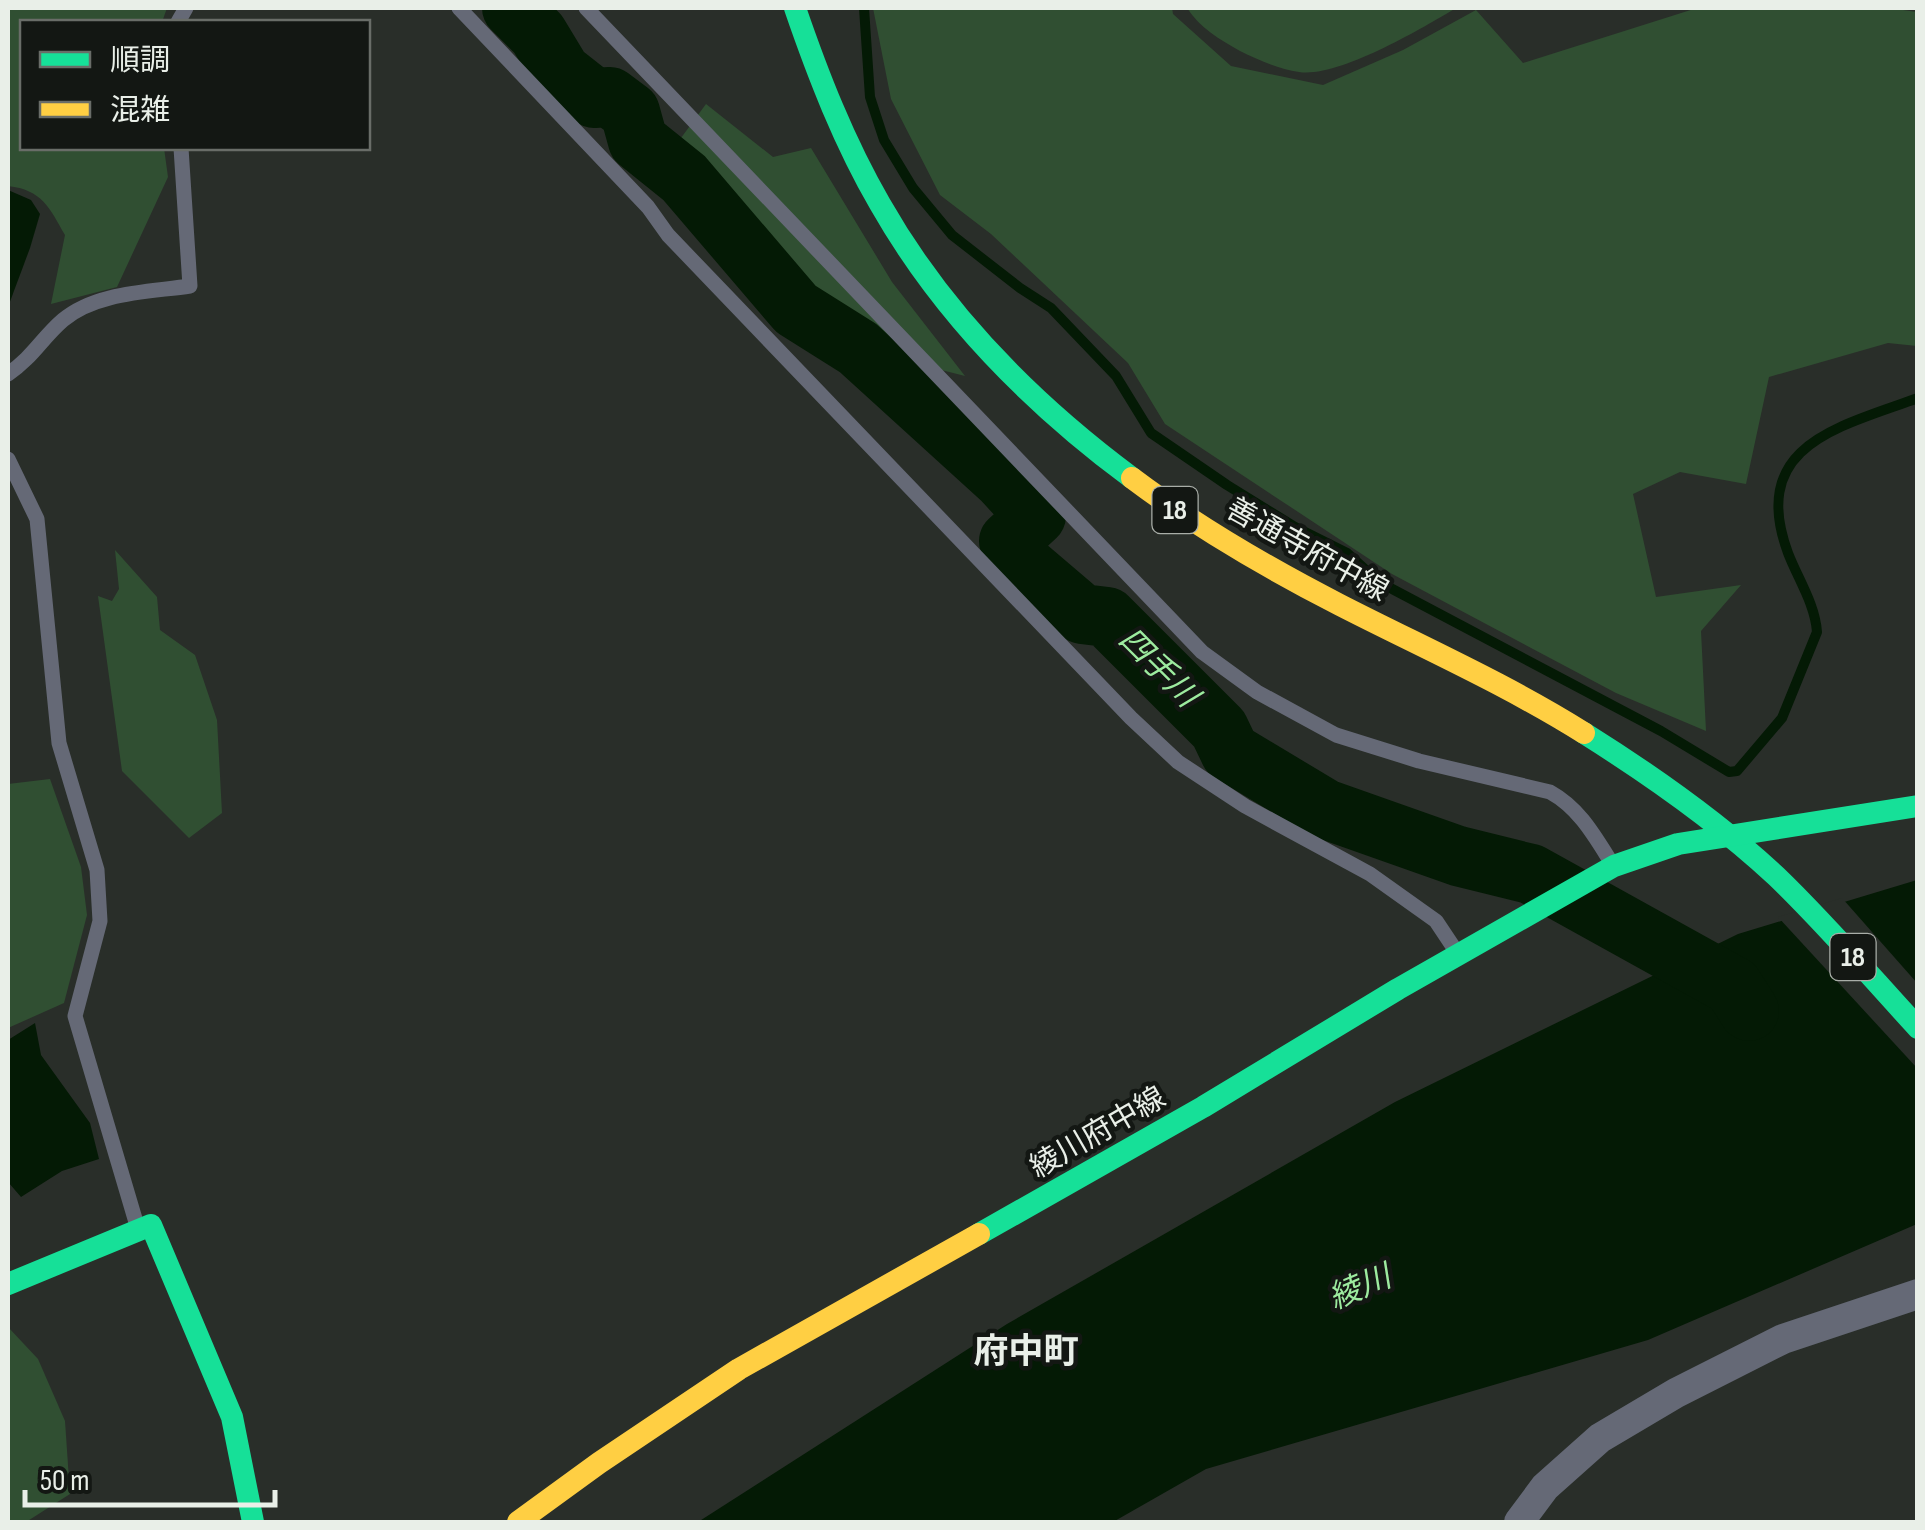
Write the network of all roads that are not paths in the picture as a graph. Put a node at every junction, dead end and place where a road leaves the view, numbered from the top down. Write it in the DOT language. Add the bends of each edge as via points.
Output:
graph roads {
  1 [pos="458,8"];
  2 [pos="586,8"];
  3 [pos="794,8"];
  4 [pos="181,150"];
  5 [pos="8,374"];
  6 [pos="8,459"];
  7 [pos="1918,806"];
  8 [pos="1728,836"];
  9 [pos="1614,866"];
  10 [pos="1460,956"];
  11 [pos="1918,1028"];
  12 [pos="138,1232"];
  13 [pos="8,1284"];
  14 [pos="1918,1294"];
  15 [pos="254,1522"];
  16 [pos="518,1522"];
  17 [pos="1519,1522"];
  1 -- 10 [label="lane" via="1131,718 1178,762 1370,874 1436,921"];
  2 -- 9 [label="lane" via="1202,652 1257,692 1336,735 1550,792 1568,802"];
  3 -- 8 [label="main road, 善通寺府中線 / 18" via="838,120 894,228 964,324 1043,407 1182,515 1573,726"];
  4 -- 5 [label="lane" via="190,286 98,300 64,318"];
  6 -- 12 [label="lane" via="37,519 59,742 97,870 100,922 75,1016"];
  7 -- 8 [label="main road, 綾川府中線"];
  8 -- 9 [label="main road, 綾川府中線"];
  8 -- 11 [label="main road, 善通寺府中線 / 18" via="1788,888"];
  9 -- 10 [label="main road, 綾川府中線"];
  10 -- 16 [label="main road, 綾川府中線" via="740,1368"];
  12 -- 13 [label="main road"];
  12 -- 15 [label="main road" via="151,1225 232,1418"];
  14 -- 17 [label="street" via="1784,1338 1676,1393 1600,1438"];
}
